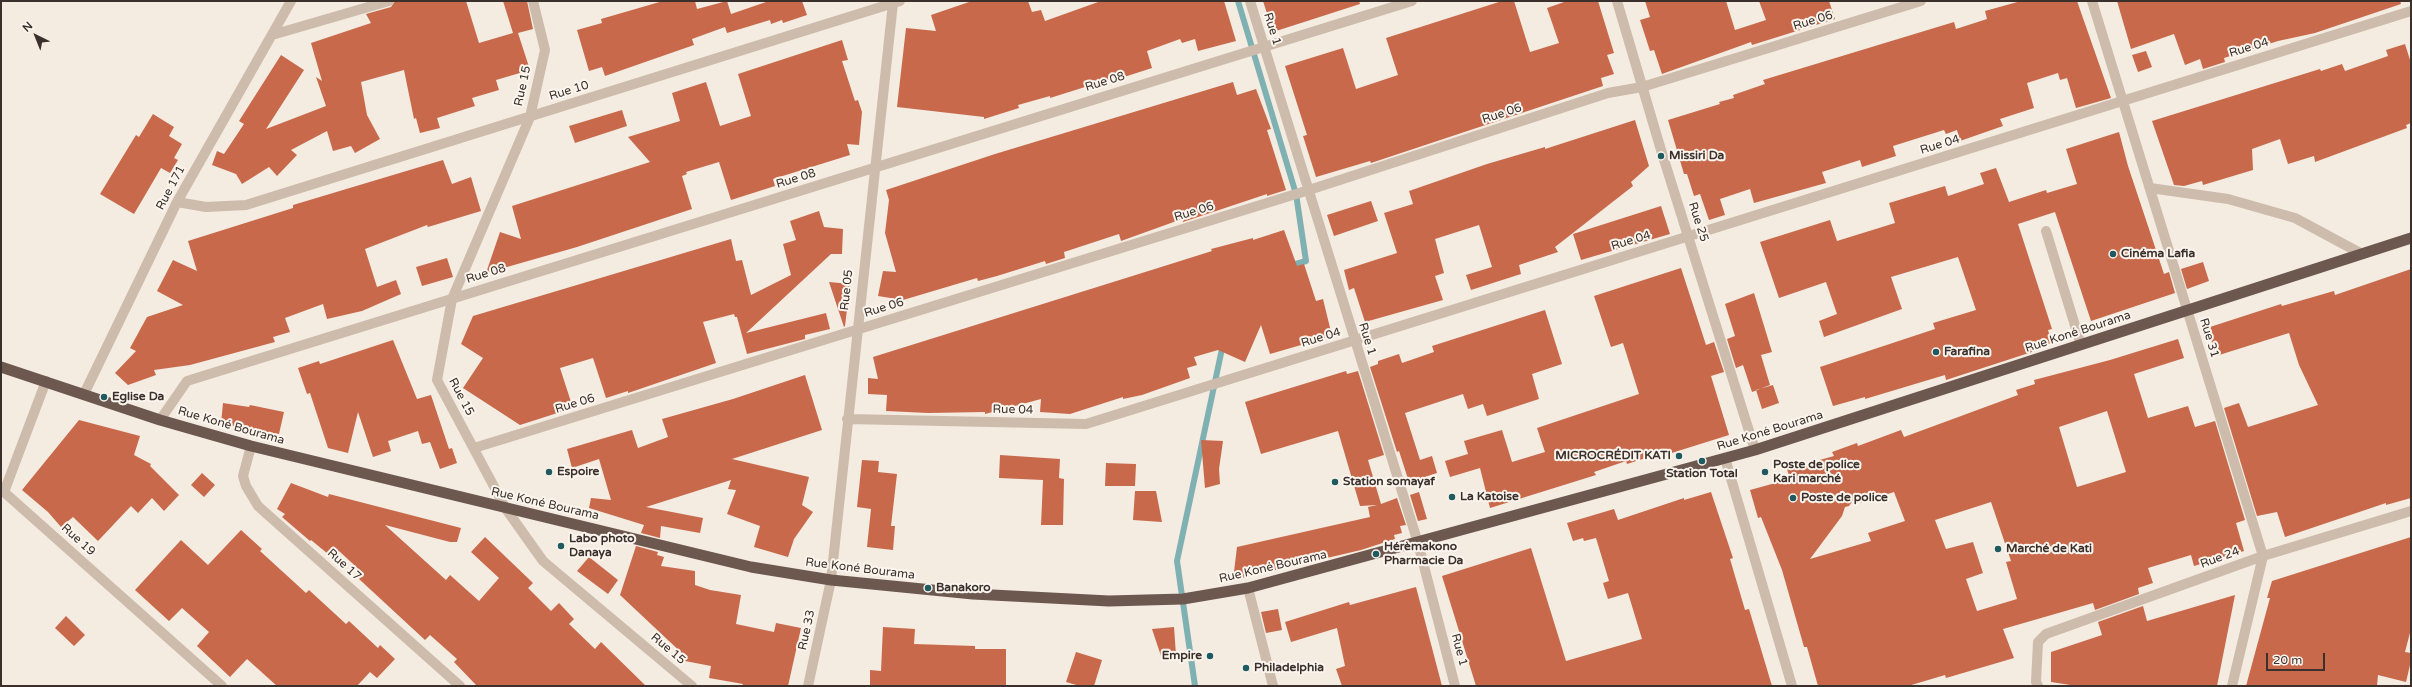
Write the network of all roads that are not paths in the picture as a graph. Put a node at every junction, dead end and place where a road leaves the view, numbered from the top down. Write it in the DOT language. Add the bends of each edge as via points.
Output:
graph roads {
  1 [pos="291,1"];
  2 [pos="389,1"];
  3 [pos="533,1"];
  4 [pos="1250,1"];
  5 [pos="1412,1"];
  6 [pos="1617,1"];
  7 [pos="1921,1"];
  8 [pos="2092,1"];
  9 [pos="896,2"];
  10 [pos="2411,11"];
  11 [pos="272,35"];
  12 [pos="1264,47"];
  13 [pos="1642,87"];
  14 [pos="2123,101"];
  15 [pos="530,117"];
  16 [pos="874,168"];
  17 [pos="2150,188"];
  18 [pos="1309,190"];
  19 [pos="177,202"];
  20 [pos="2046,231"];
  21 [pos="1689,236"];
  22 [pos="2411,238"];
  23 [pos="2362,254"];
  24 [pos="452,299"];
  25 [pos="2187,310"];
  26 [pos="856,330"];
  27 [pos="1354,341"];
  28 [pos="2081,345"];
  29 [pos="1,367"];
  30 [pos="46,381"];
  31 [pos="84,394"];
  32 [pos="847,419"];
  33 [pos="160,420"];
  34 [pos="251,446"];
  35 [pos="474,448"];
  36 [pos="1755,450"];
  37 [pos="1725,458"];
  38 [pos="506,509"];
  39 [pos="2411,511"];
  40 [pos="1418,543"];
  41 [pos="2262,556"];
  42 [pos="831,580"];
  43 [pos="1248,588"];
  44 [pos="222,686"];
  45 [pos="460,686"];
  46 [pos="692,686"];
  47 [pos="808,686"];
  48 [pos="1272,686"];
  49 [pos="1455,686"];
  50 [pos="1792,686"];
  51 [pos="2038,686"];
  52 [pos="2232,686"];
  1 -- 11 [label="street, Rue 171"];
  2 -- 11 [label="street"];
  3 -- 15 [label="street, Rue 15" via="544,50"];
  4 -- 12 [label="street, Rue 1"];
  5 -- 12 [label="street, Rue 08"];
  6 -- 13 [label="street, Rue 25"];
  7 -- 13 [label="street, Rue 06"];
  8 -- 14 [label="street, Rue 31"];
  9 -- 15 [label="street, Rue 10"];
  9 -- 16 [label="street, Rue 05"];
  10 -- 14 [label="street, Rue 04"];
  11 -- 19 [label="street, Rue 171"];
  12 -- 16 [label="street, Rue 08"];
  12 -- 18 [label="street, Rue 1"];
  13 -- 18 [label="street, Rue 06" via="1608,93"];
  13 -- 21 [label="street, Rue 25"];
  14 -- 17 [label="street, Rue 31"];
  14 -- 21 [label="street, Rue 04"];
  15 -- 19 [label="street, Rue 10" via="246,205 206,207"];
  15 -- 24 [label="street, Rue 15"];
  16 -- 24 [label="street, Rue 08"];
  16 -- 26 [label="street, Rue 05"];
  17 -- 23 [label="street" via="2228,199 2295,218"];
  17 -- 25 [label="street, Rue 31"];
  18 -- 26 [label="street, Rue 06"];
  18 -- 27 [label="street, Rue 1"];
  19 -- 31 [label="street, Rue 171"];
  20 -- 28 [label="street"];
  21 -- 27 [label="street, Rue 04"];
  21 -- 36 [label="street, Rue 25"];
  22 -- 23 [label="highway, Rue Koné Bourama"];
  23 -- 25 [label="highway, Rue Koné Bourama"];
  24 -- 33 [label="street, Rue 08" via="187,381"];
  24 -- 35 [label="street, Rue 15" via="437,380"];
  25 -- 28 [label="highway, Rue Koné Bourama"];
  25 -- 41 [label="street, Rue 31"];
  26 -- 32 [label="street, Rue 05"];
  26 -- 35 [label="street, Rue 06"];
  27 -- 32 [label="street, Rue 04" via="1086,424"];
  27 -- 40 [label="street, Rue 1"];
  28 -- 36 [label="highway, Rue Koné Bourama"];
  29 -- 30 [label="highway, Rue Koné Bourama"];
  30 -- 31 [label="highway, Rue Koné Bourama"];
  30 -- 44 [label="street, Rue 19" via="4,492"];
  31 -- 33 [label="highway, Rue Koné Bourama"];
  32 -- 42 [label="street, Rue 05"];
  33 -- 34 [label="highway, Rue Koné Bourama"];
  34 -- 38 [label="highway, Rue Koné Bourama"];
  34 -- 45 [label="street, Rue 17" via="243,476 258,506"];
  35 -- 38 [label="street, Rue 15"];
  36 -- 37 [label="highway, Rue Koné Bourama"];
  37 -- 40 [label="highway, Rue Koné Bourama"];
  37 -- 50 [label="street"];
  38 -- 42 [label="highway, Rue Koné Bourama" via="751,567"];
  38 -- 46 [label="street, Rue 15" via="543,561"];
  39 -- 41 [label="street, Rue 24"];
  40 -- 43 [label="highway, Rue Koné Bourama"];
  40 -- 49 [label="street, Rue 1"];
  41 -- 51 [label="street, Rue 24" via="2041,638 2038,642"];
  41 -- 52 [label="street, Rue 31"];
  42 -- 43 [label="highway, Rue Koné Bourama" via="973,594 1110,600 1183,599"];
  42 -- 47 [label="street, Rue 33"];
  43 -- 48 [label="street"];
}
